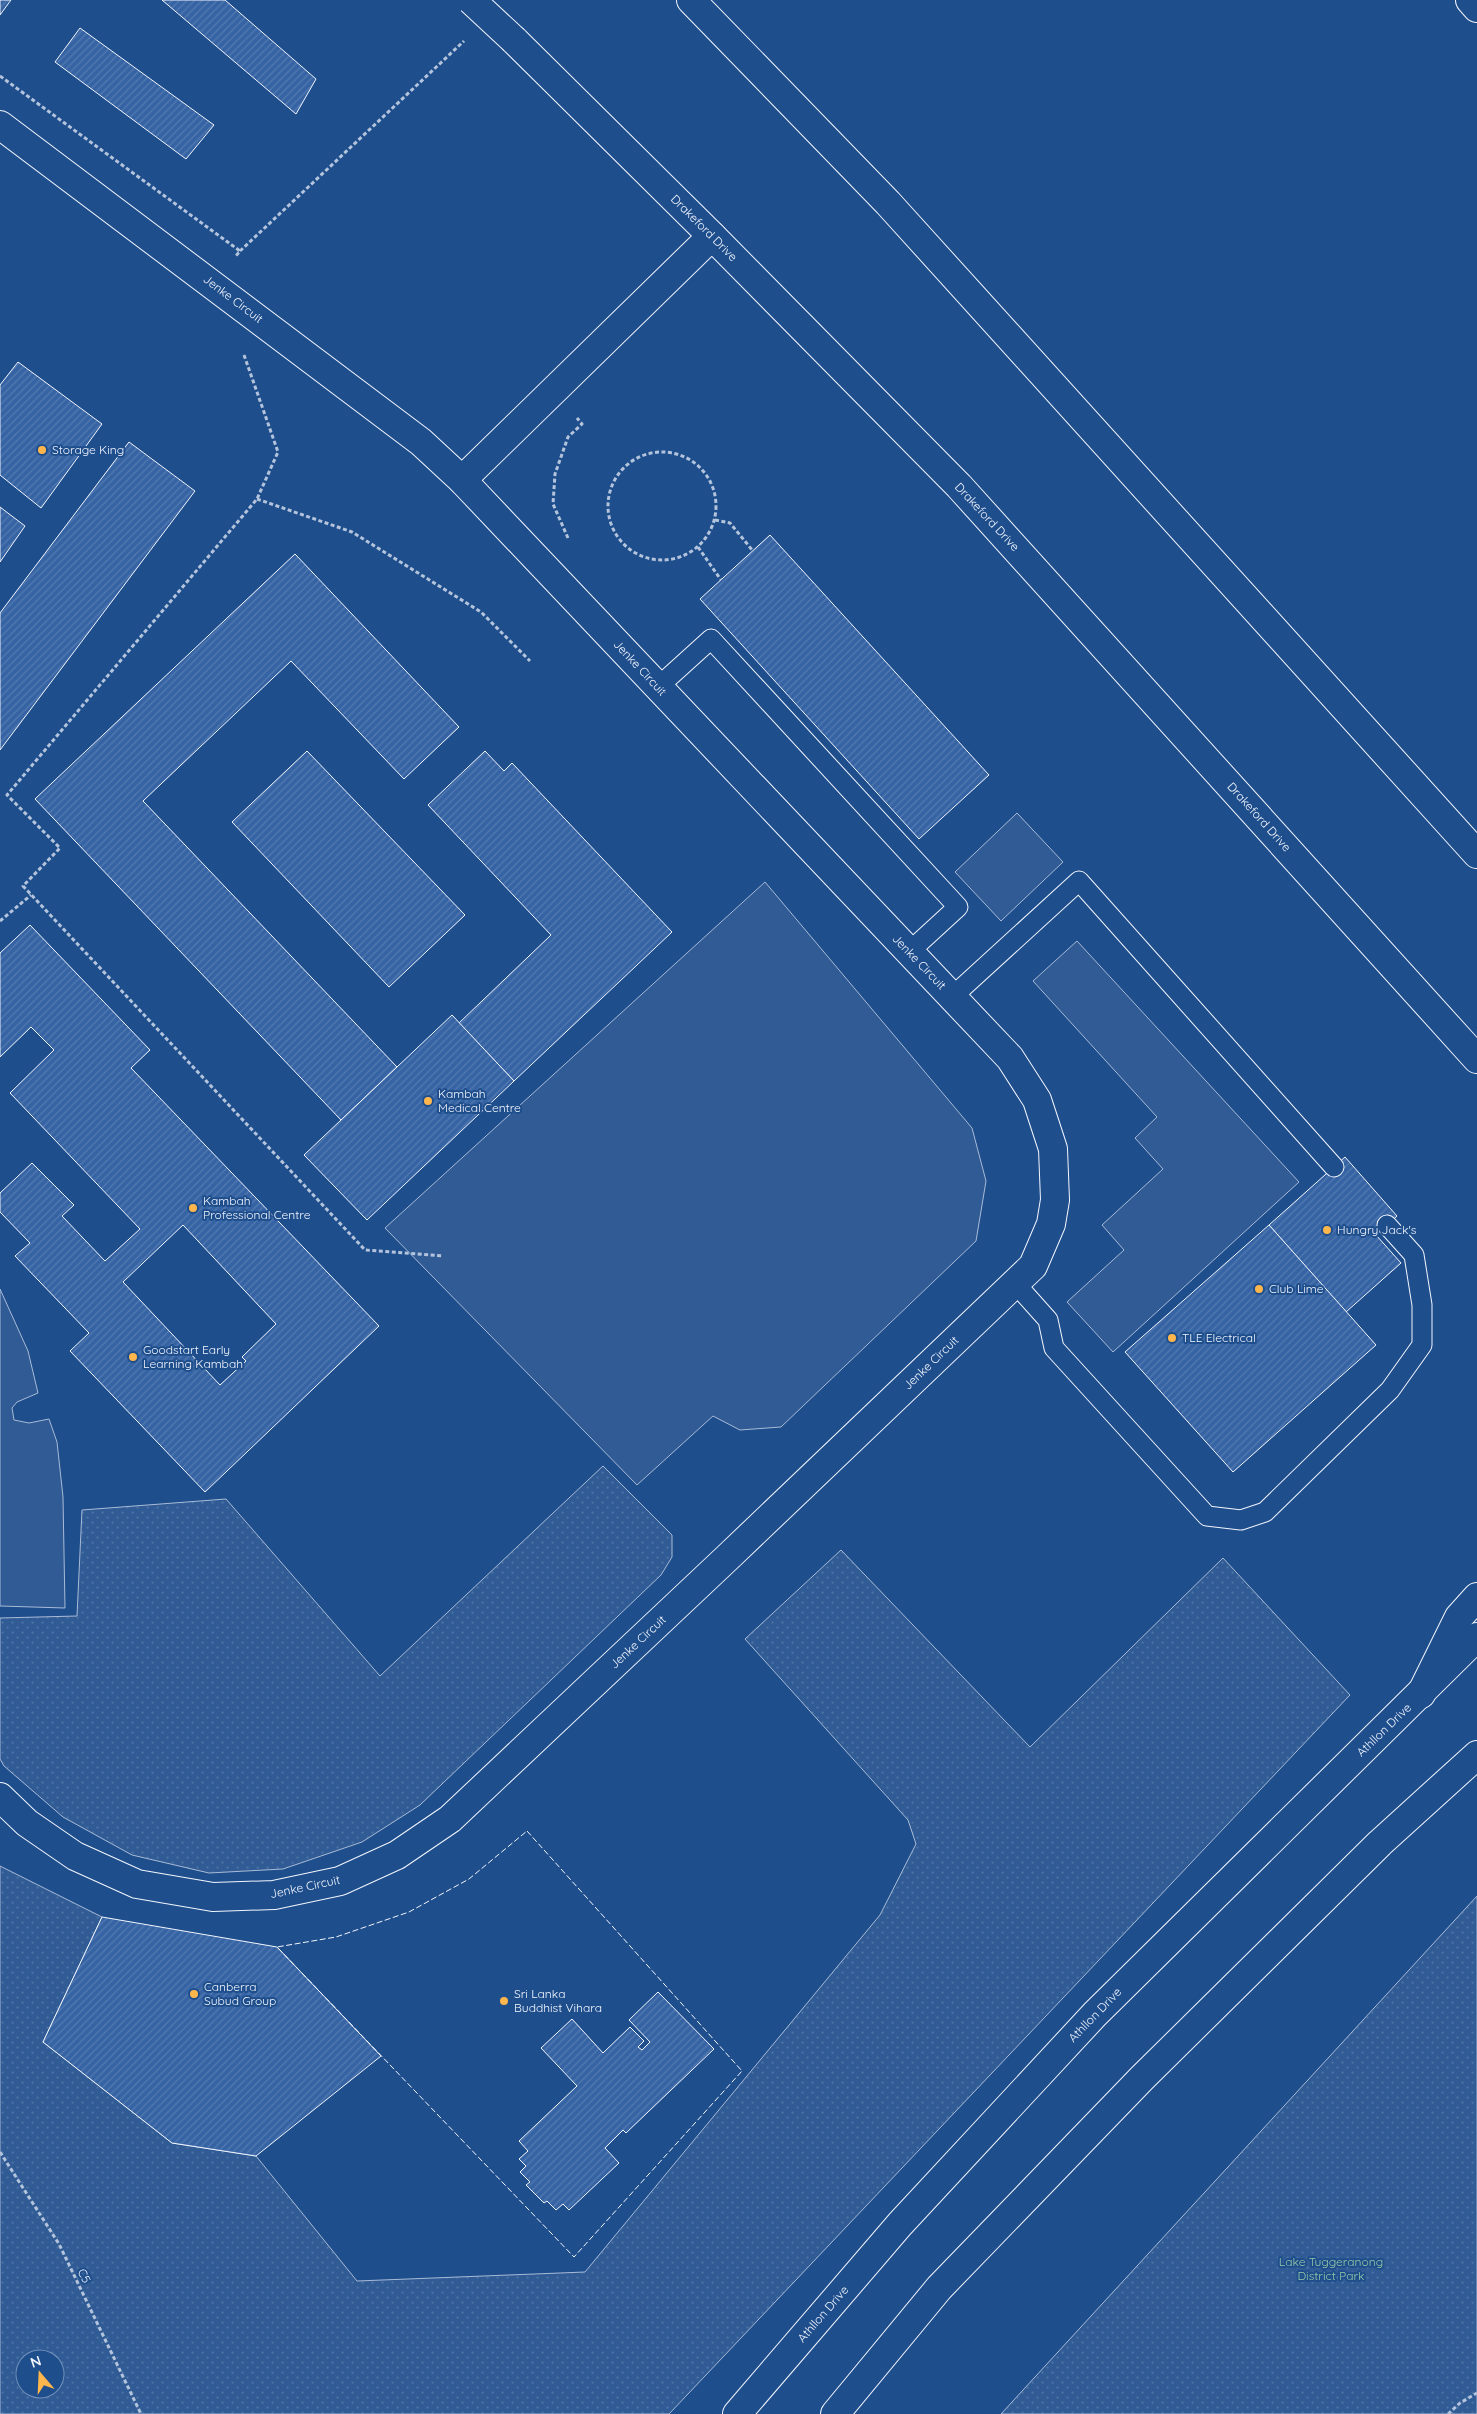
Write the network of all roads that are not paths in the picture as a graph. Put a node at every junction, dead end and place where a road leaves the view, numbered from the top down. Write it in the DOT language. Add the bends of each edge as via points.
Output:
graph roads {
  1 [pos="471,0"];
  2 [pos="692,0"];
  3 [pos="1470,0"];
  4 [pos="1477,8"];
  5 [pos="0,125"];
  6 [pos="712,236"];
  7 [pos="462,480"];
  8 [pos="658,687"];
  9 [pos="1477,854"];
  10 [pos="909,952"];
  11 [pos="952,997"];
  12 [pos="1477,1059"];
  13 [pos="1334,1167"];
  14 [pos="1387,1225"];
  15 [pos="1015,1283"];
  16 [pos="1477,1597"];
  17 [pos="1477,1638"];
  18 [pos="1421,1694"];
  19 [pos="1477,1755"];
  20 [pos="0,1797"];
  21 [pos="737,2414"];
  22 [pos="835,2414"];
  1 -- 6 [label="main road, Drakeford Drive, bridge"];
  2 -- 9 [label="main road" via="888,203"];
  3 -- 4 [label="main road"];
  5 -- 7 [label="main road, Jenke Circuit" via="397,424"];
  6 -- 7 [label="main road"];
  6 -- 12 [label="main road, Drakeford Drive" via="959,486"];
  7 -- 8 [label="main road, Jenke Circuit"];
  8 -- 10 [label="main road, Jenke Circuit"];
  8 -- 10 [label="lane" via="711,639 958,907"];
  10 -- 11 [label="main road, Jenke Circuit"];
  11 -- 13 [label="lane" via="1079,881"];
  11 -- 15 [label="main road, Jenke Circuit" via="1010,1058 1037,1100 1053,1149 1055,1200 1051,1224 1032,1266"];
  14 -- 15 [label="lane" via="1414,1255 1422,1305 1422,1345 1390,1390 1265,1512 1241,1520 1207,1516 1054,1348 1048,1320"];
  15 -- 20 [label="main road, Jenke Circuit" via="450,1819 397,1855 340,1881 274,1895 213,1898 137,1884 75,1856 27,1823"];
  16 -- 18 [label="main road" via="1459,1616"];
  17 -- 18 [label="main road, Athllon Drive"];
  18 -- 21 [label="main road, Athllon Drive" via="1095,2014 900,2224"];
  19 -- 22 [label="main road" via="1380,1843 1142,2078 939,2288"];
}
